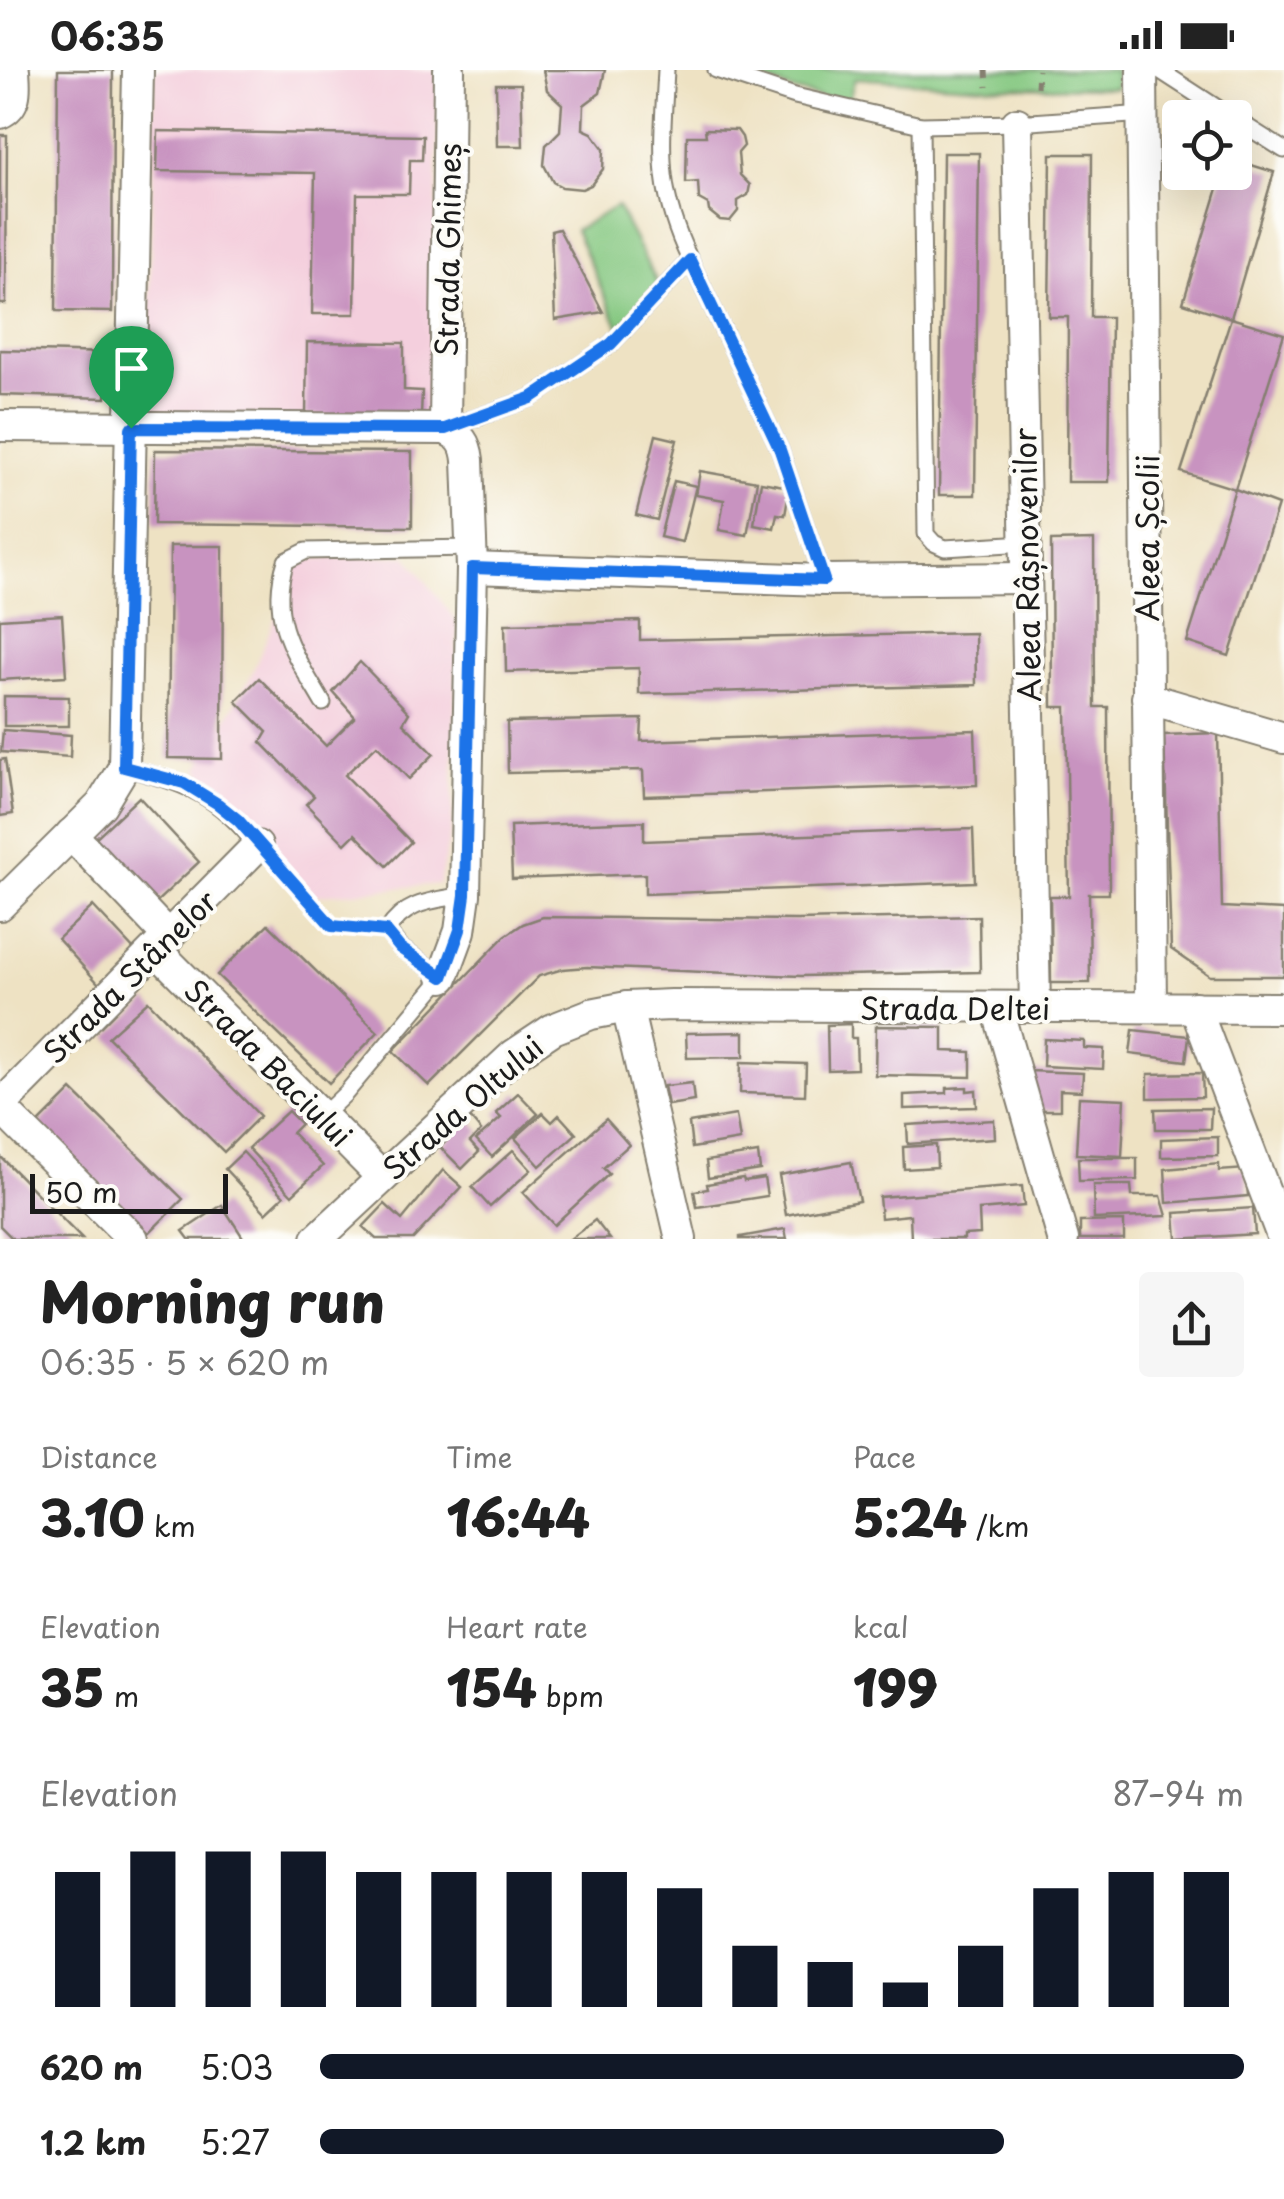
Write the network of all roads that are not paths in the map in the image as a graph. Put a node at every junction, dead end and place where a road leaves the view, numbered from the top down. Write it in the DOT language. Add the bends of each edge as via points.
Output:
graph roads {
  1 [pos="14,70"];
  2 [pos="138,70"];
  3 [pos="450,70"];
  4 [pos="666,70"];
  5 [pos="716,70"];
  6 [pos="1142,70"];
  7 [pos="1159,70"];
  8 [pos="1206,100"];
  9 [pos="0,113"];
  10 [pos="1144,114"];
  11 [pos="1017,123"];
  12 [pos="921,125"];
  13 [pos="1252,130"];
  14 [pos="1284,150"];
  15 [pos="690,260"];
  16 [pos="0,426"];
  17 [pos="131,428"];
  18 [pos="445,429"];
  19 [pos="1026,543"];
  20 [pos="471,558"];
  21 [pos="1026,578"];
  22 [pos="824,580"];
  23 [pos="1147,698"];
  24 [pos="322,703"];
  25 [pos="1284,738"];
  26 [pos="124,767"];
  27 [pos="71,834"];
  28 [pos="258,846"];
  29 [pos="465,895"];
  30 [pos="3,898"];
  31 [pos="163,943"];
  32 [pos="443,977"];
  33 [pos="1151,1006"];
  34 [pos="627,1007"];
  35 [pos="1035,1007"];
  36 [pos="1196,1007"];
  37 [pos="997,1008"];
  38 [pos="1284,1008"];
  39 [pos="0,1106"];
  40 [pos="322,1116"];
  41 [pos="381,1176"];
  42 [pos="133,1239"];
  43 [pos="317,1239"];
  44 [pos="681,1239"];
  45 [pos="1064,1239"];
  46 [pos="1283,1239"];
  1 -- 9 [label="street" via="15,95"];
  2 -- 17 [label="street"];
  3 -- 18 [label="street, Strada Ghimeș"];
  4 -- 15 [label="lane" via="661,169 671,221"];
  5 -- 12 [label="lane"];
  6 -- 10 [label="street, Aleea Școlii"];
  7 -- 8 [label="lane"];
  10 -- 11 [label="lane"];
  10 -- 23 [label="street, Aleea Școlii"];
  11 -- 12 [label="lane"];
  11 -- 19 [label="street, Aleea Râșnovenilor"];
  12 -- 19 [label="lane" via="926,534 945,548"];
  13 -- 14 [label="lane"];
  15 -- 18 [label="lane" via="611,344 531,398"];
  15 -- 22 [label="lane" via="780,450"];
  16 -- 17 [label="street"];
  17 -- 18 [label="street"];
  17 -- 26 [label="street"];
  18 -- 20 [label="street" via="466,445"];
  19 -- 21 [label="street, Aleea Râșnovenilor"];
  20 -- 22 [label="street"];
  20 -- 24 [label="lane" via="306,551 286,562 278,585 284,636"];
  20 -- 29 [label="street"];
  21 -- 22 [label="street"];
  21 -- 35 [label="street, Aleea Râșnovenilor"];
  23 -- 25 [label="street"];
  23 -- 33 [label="street, Aleea Școlii"];
  26 -- 27 [label="street"];
  26 -- 28 [label="lane" via="184,783 238,820"];
  27 -- 30 [label="street"];
  27 -- 31 [label="street, Strada Baciului"];
  28 -- 31 [label="street, Strada Stânelor"];
  29 -- 32 [label="street"];
  29 -- 32 [label="lane" via="417,903 386,931"];
  31 -- 39 [label="street, Strada Stânelor"];
  31 -- 40 [label="street, Strada Baciului"];
  32 -- 40 [label="lane"];
  33 -- 35 [label="street, Strada Deltei"];
  33 -- 36 [label="street, Strada Deltei"];
  34 -- 37 [label="street, Strada Deltei"];
  34 -- 41 [label="street, Strada Oltului" via="591,1014 514,1054"];
  34 -- 44 [label="street"];
  35 -- 37 [label="street, Strada Deltei"];
  36 -- 38 [label="street, Strada Deltei"];
  36 -- 46 [label="street"];
  37 -- 45 [label="street"];
  39 -- 42 [label="street"];
  40 -- 41 [label="street, Strada Baciului"];
  41 -- 43 [label="street, Strada Oltului"];
}
